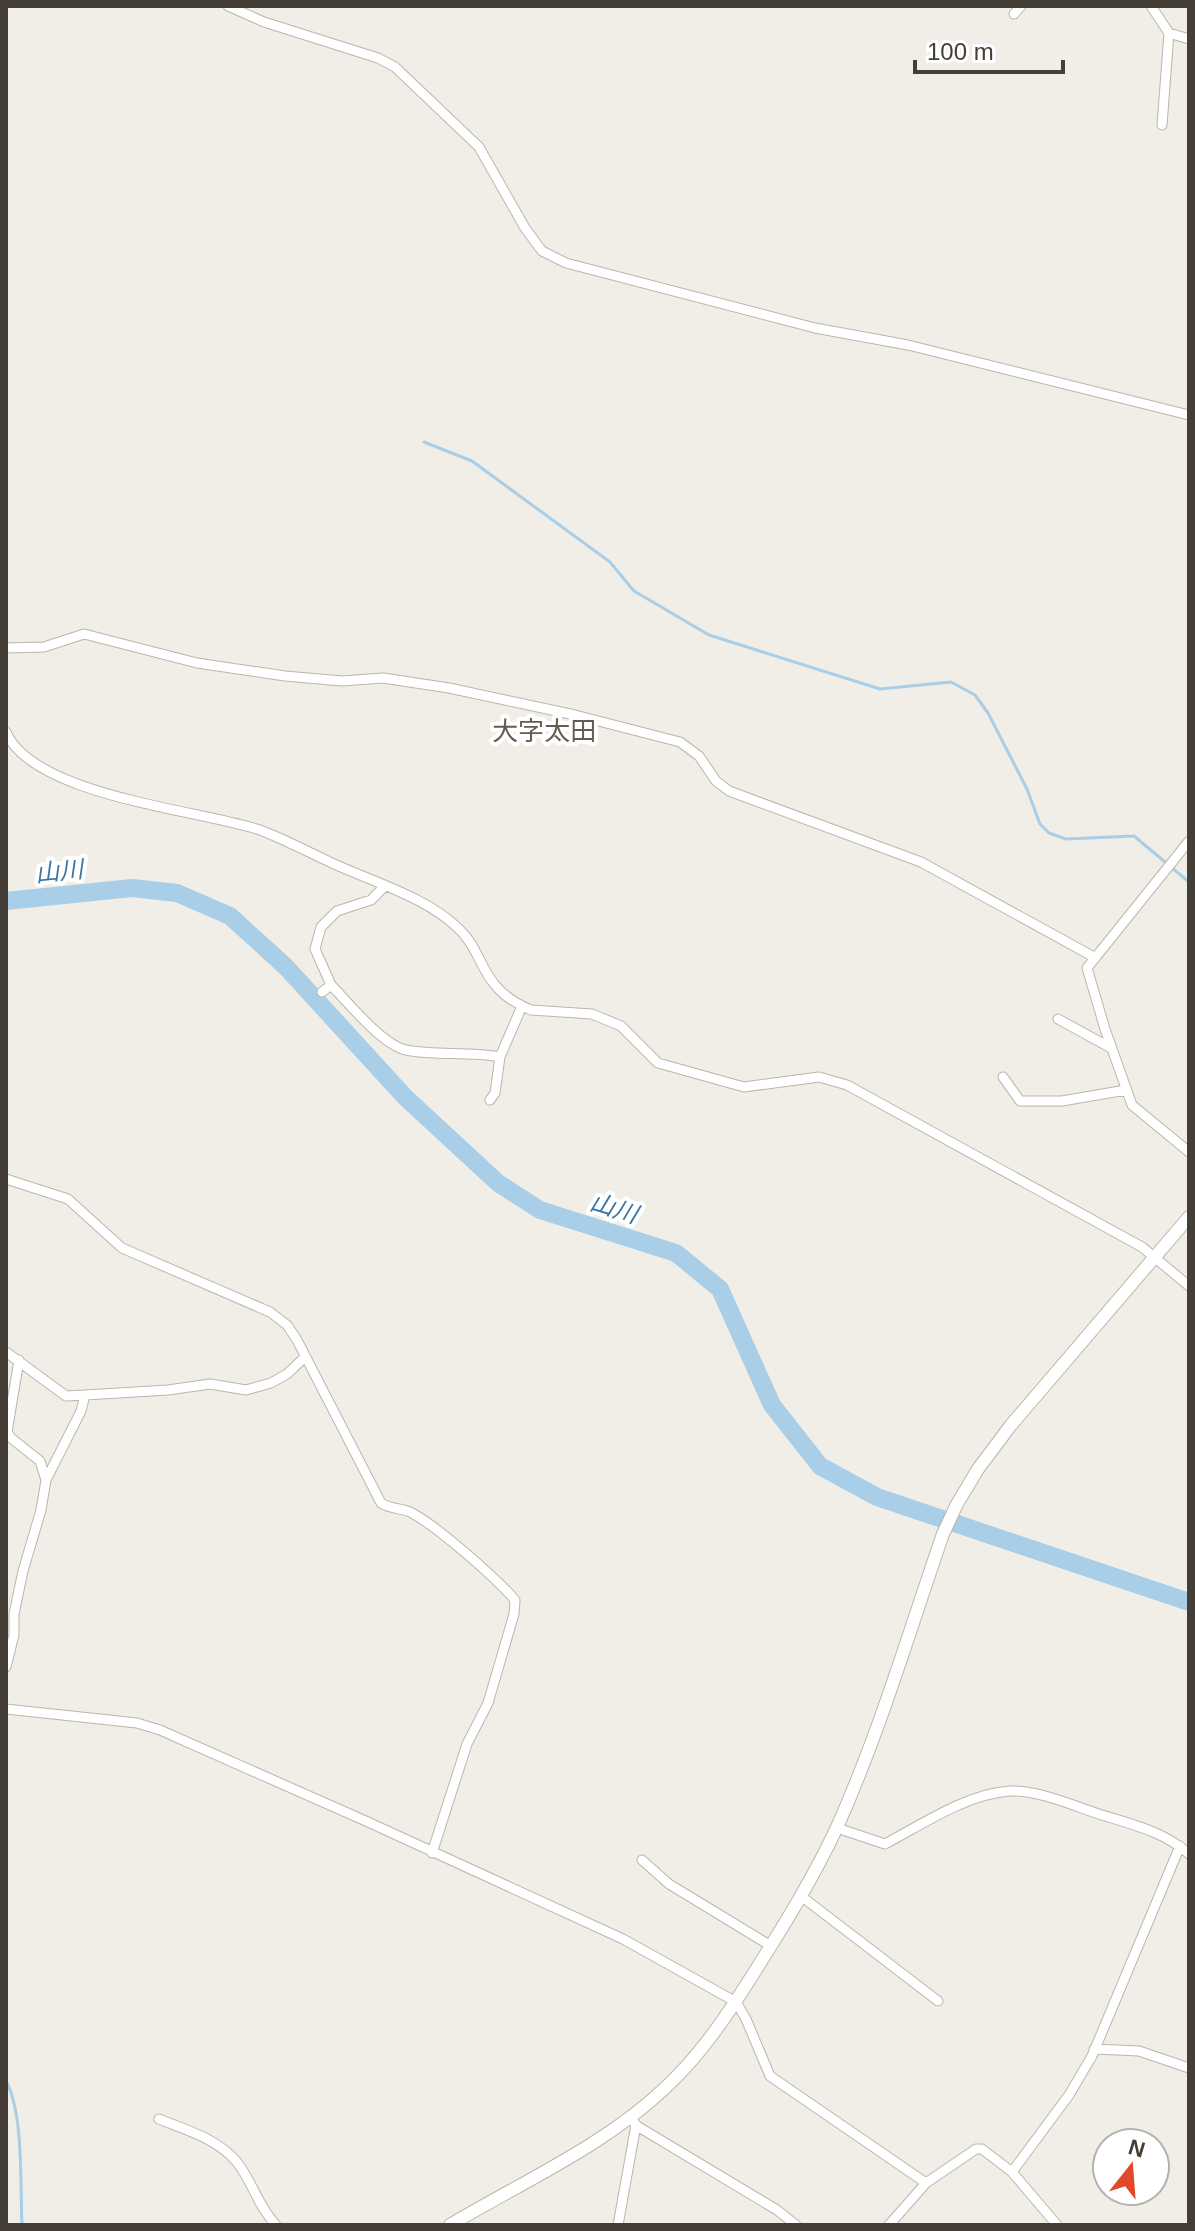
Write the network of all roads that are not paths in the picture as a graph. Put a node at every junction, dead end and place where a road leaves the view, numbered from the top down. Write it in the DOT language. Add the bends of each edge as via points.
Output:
graph roads {
  1 [pos="228,6"];
  2 [pos="1151,6"];
  3 [pos="1169,33"];
  4 [pos="1189,39"];
  5 [pos="1162,125"];
  6 [pos="1189,415"];
  7 [pos="6,648"];
  8 [pos="6,732"];
  9 [pos="1189,841"];
  10 [pos="384,887"];
  11 [pos="1094,957"];
  12 [pos="522,1006"];
  13 [pos="1058,1019"];
  14 [pos="1111,1048"];
  15 [pos="500,1057"];
  16 [pos="1003,1077"];
  17 [pos="1126,1090"];
  18 [pos="490,1100"];
  19 [pos="1189,1152"];
  20 [pos="6,1179"];
  21 [pos="1189,1217"];
  22 [pos="1155,1257"];
  23 [pos="1189,1286"];
  24 [pos="6,1352"];
  25 [pos="305,1357"];
  26 [pos="19,1360"];
  27 [pos="85,1395"];
  28 [pos="46,1480"];
  29 [pos="6,1667"];
  30 [pos="6,1709"];
  31 [pos="837,1828"];
  32 [pos="1180,1846"];
  33 [pos="432,1853"];
  34 [pos="1189,1854"];
  35 [pos="642,1860"];
  36 [pos="801,1896"];
  37 [pos="771,1946"];
  38 [pos="938,2001"];
  39 [pos="736,2002"];
  40 [pos="1094,2049"];
  41 [pos="1189,2068"];
  42 [pos="159,2119"];
  43 [pos="633,2121"];
  44 [pos="1012,2172"];
  45 [pos="926,2183"];
  46 [pos="276,2225"];
  47 [pos="450,2225"];
  48 [pos="618,2225"];
  49 [pos="796,2225"];
  50 [pos="889,2225"];
  51 [pos="1057,2225"];
  1 -- 6 [label="street" via="395,67 479,147 542,251 566,263 815,328 908,345"];
  2 -- 3 [label="street"];
  3 -- 4 [label="street"];
  3 -- 5 [label="street"];
  7 -- 11 [label="street" via="44,647 84,634 197,663 285,676 383,678 449,688 680,742 729,791 921,862"];
  8 -- 10 [label="street" via="33,762 68,780 260,830"];
  9 -- 11 [label="street"];
  10 -- 12 [label="street" via="421,903 459,929 495,986"];
  10 -- 15 [label="street" via="371,900 337,911 321,927 315,952 327,988 403,1050"];
  11 -- 14 [label="street" via="1087,968"];
  12 -- 15 [label="street"];
  12 -- 22 [label="street" via="592,1014 621,1026 658,1063 744,1087 819,1077 847,1085"];
  13 -- 14 [label="street"];
  14 -- 17 [label="street"];
  15 -- 18 [label="street"];
  16 -- 17 [label="street" via="1020,1101 1062,1101"];
  17 -- 19 [label="street" via="1132,1105"];
  20 -- 25 [label="street" via="68,1199 122,1248 280,1318"];
  21 -- 22 [label="street"];
  22 -- 23 [label="street"];
  22 -- 31 [label="street" via="1011,1425 957,1504"];
  24 -- 26 [label="street"];
  25 -- 27 [label="street" via="271,1383 246,1390 210,1384"];
  25 -- 33 [label="street" via="381,1503 409,1512 439,1532 515,1600 488,1703 467,1744"];
  26 -- 27 [label="street" via="66,1396"];
  26 -- 28 [label="street" via="7,1432 40,1461"];
  27 -- 28 [label="street"];
  28 -- 29 [label="street"];
  30 -- 33 [label="street" via="160,1730"];
  31 -- 32 [label="street" via="885,1844 953,1808 1011,1791 1132,1824"];
  31 -- 36 [label="street"];
  32 -- 34 [label="street"];
  32 -- 40 [label="street"];
  33 -- 39 [label="street" via="623,1939"];
  35 -- 37 [label="street" via="669,1884"];
  36 -- 37 [label="street"];
  36 -- 38 [label="street"];
  37 -- 39 [label="street"];
  39 -- 43 [label="street" via="697,2055"];
  39 -- 45 [label="street" via="770,2076"];
  40 -- 41 [label="street" via="1139,2051"];
  40 -- 44 [label="street" via="1069,2095"];
  42 -- 46 [label="street" via="210,2138 237,2162"];
  43 -- 47 [label="street"];
  43 -- 48 [label="street"];
  43 -- 49 [label="street"];
  44 -- 45 [label="street" via="976,2149"];
  44 -- 51 [label="street"];
  45 -- 50 [label="street"];
}
